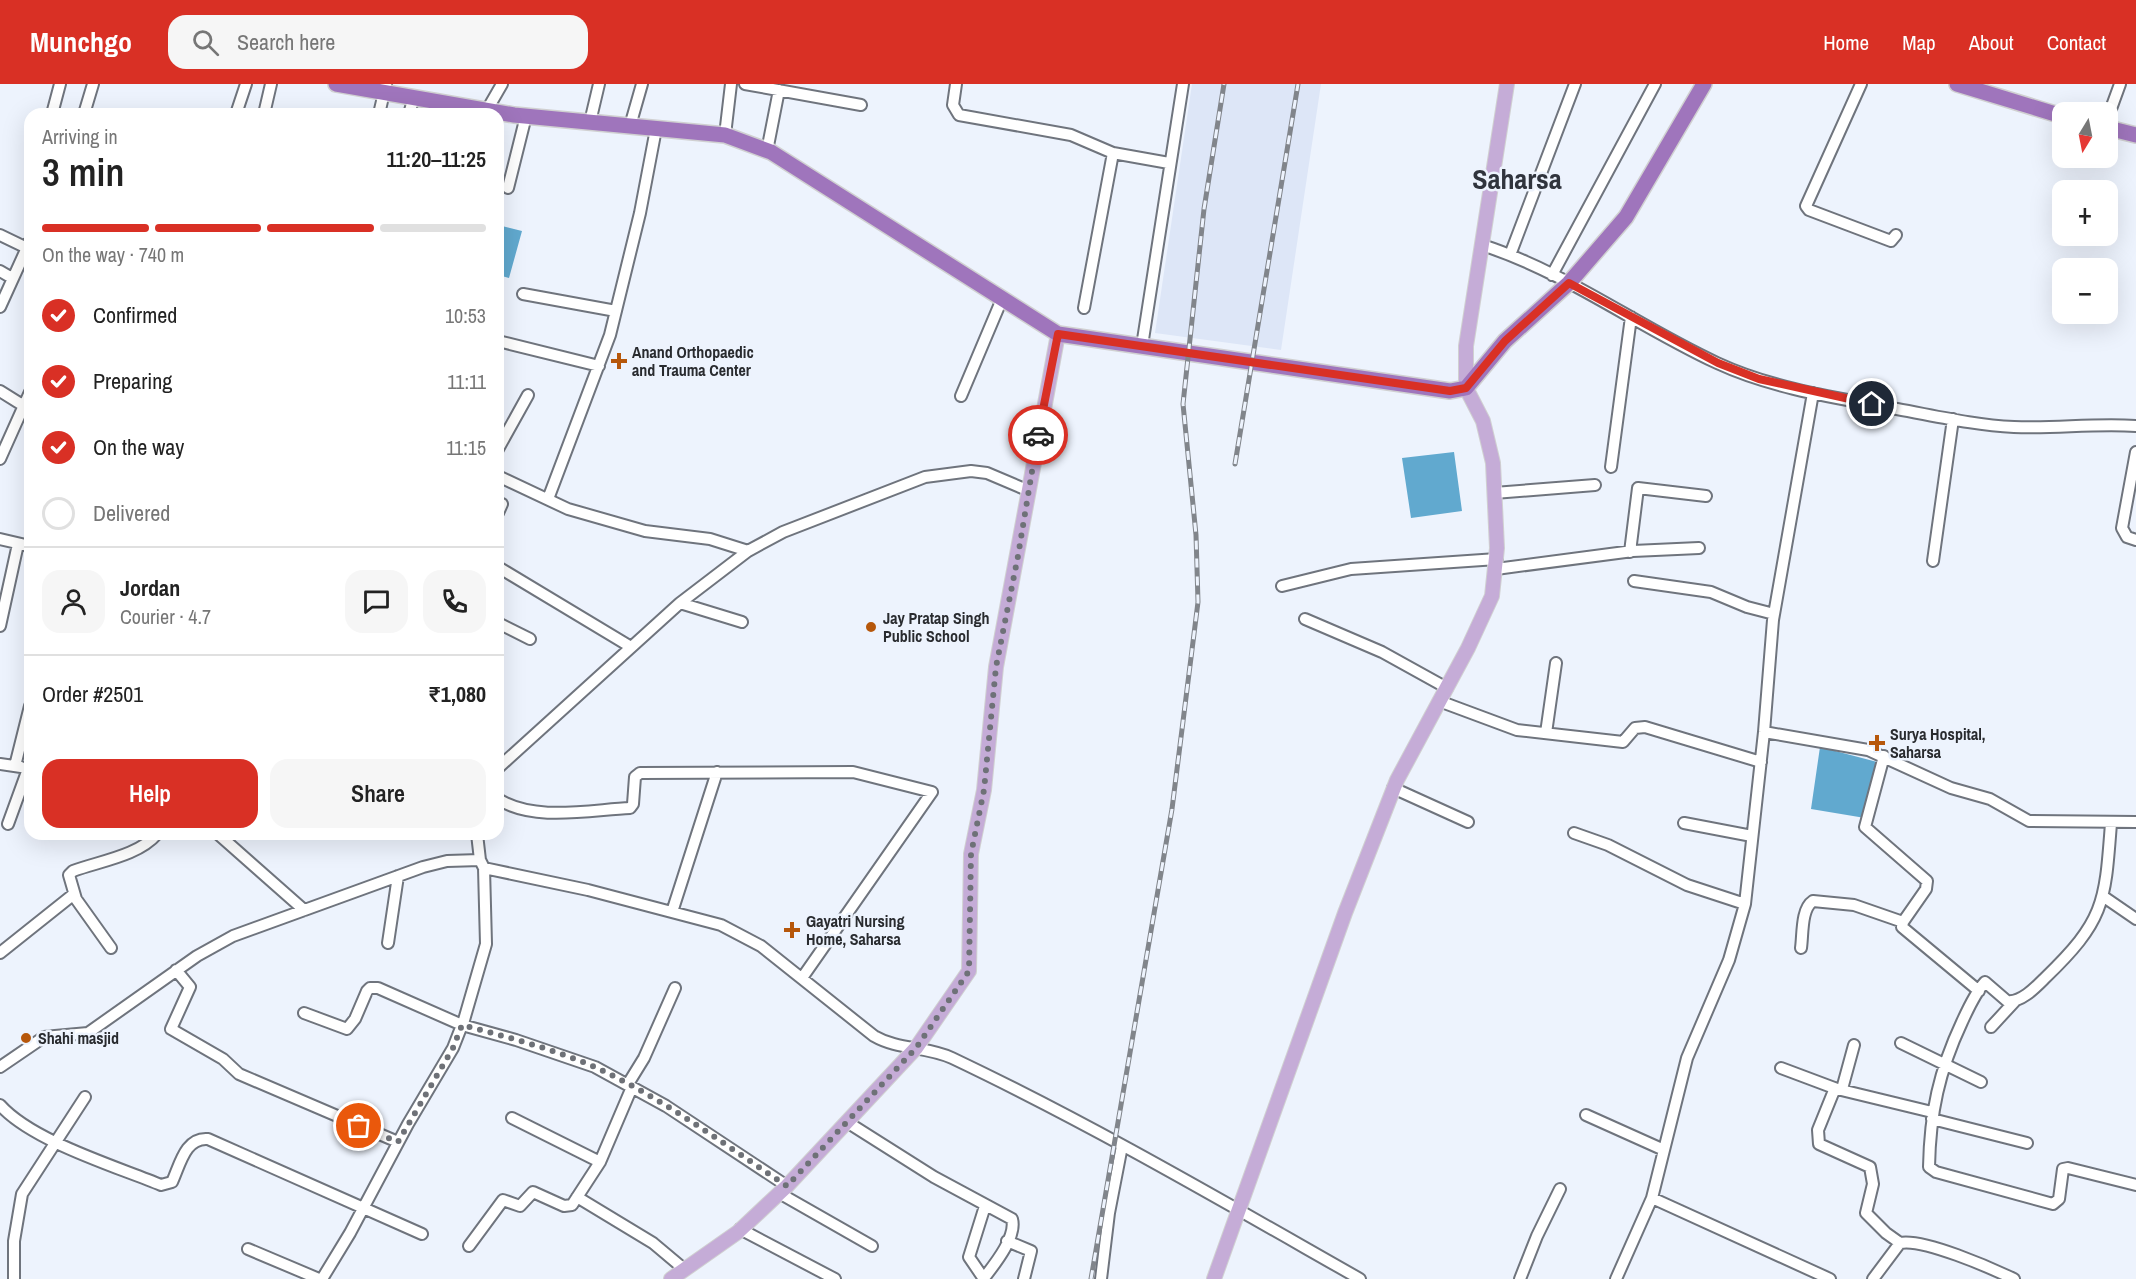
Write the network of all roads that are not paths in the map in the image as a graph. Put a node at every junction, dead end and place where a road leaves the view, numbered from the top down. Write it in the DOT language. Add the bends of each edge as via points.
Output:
graph roads {
  1 [pos="60,84"];
  2 [pos="93,84"];
  3 [pos="246,84"];
  4 [pos="271,84"];
  5 [pos="336,84"];
  6 [pos="502,84"];
  7 [pos="599,84"];
  8 [pos="642,84"];
  9 [pos="731,84"];
  10 [pos="745,84"];
  11 [pos="956,84"];
  12 [pos="1183,84"];
  13 [pos="1507,84"];
  14 [pos="1575,84"];
  15 [pos="1655,84"];
  16 [pos="1704,84"];
  17 [pos="1861,84"];
  18 [pos="1957,84"];
  19 [pos="2120,84"];
  20 [pos="385,88"];
  21 [pos="779,90"];
  22 [pos="414,97"];
  23 [pos="2113,102"];
  24 [pos="861,105"];
  25 [pos="54,108"];
  26 [pos="86,108"];
  27 [pos="238,108"];
  28 [pos="265,108"];
  29 [pos="380,108"];
  30 [pos="411,108"];
  31 [pos="476,108"];
  32 [pos="488,108"];
  33 [pos="504,113"];
  34 [pos="2052,113"];
  35 [pos="526,116"];
  36 [pos="590,122"];
  37 [pos="630,126"];
  38 [pos="656,129"];
  39 [pos="2118,130"];
  40 [pos="725,135"];
  41 [pos="2136,135"];
  42 [pos="767,151"];
  43 [pos="1113,153"];
  44 [pos="1169,163"];
  45 [pos="508,188"];
  46 [pos="0,235"];
  47 [pos="1896,235"];
  48 [pos="24,243"];
  49 [pos="1482,245"];
  50 [pos="24,252"];
  51 [pos="1510,255"];
  52 [pos="0,271"];
  53 [pos="1552,275"];
  54 [pos="12,278"];
  55 [pos="1569,283"];
  56 [pos="523,294"];
  57 [pos="1002,299"];
  58 [pos="0,307"];
  59 [pos="1084,308"];
  60 [pos="616,311"];
  61 [pos="1631,317"];
  62 [pos="1058,334"];
  63 [pos="504,342"];
  64 [pos="1142,346"];
  65 [pos="599,366"];
  66 [pos="1466,388"];
  67 [pos="0,391"];
  68 [pos="1813,393"];
  69 [pos="528,395"];
  70 [pos="961,396"];
  71 [pos="24,406"];
  72 [pos="1953,419"];
  73 [pos="2136,426"];
  74 [pos="504,437"];
  75 [pos="2136,452"];
  76 [pos="0,456"];
  77 [pos="1611,467"];
  78 [pos="504,479"];
  79 [pos="1595,485"];
  80 [pos="1027,490"];
  81 [pos="1494,493"];
  82 [pos="1706,496"];
  83 [pos="548,499"];
  84 [pos="0,539"];
  85 [pos="2136,540"];
  86 [pos="18,544"];
  87 [pos="24,545"];
  88 [pos="1699,548"];
  89 [pos="748,551"];
  90 [pos="1630,552"];
  91 [pos="1933,561"];
  92 [pos="1496,564"];
  93 [pos="504,571"];
  94 [pos="1634,581"];
  95 [pos="1282,585"];
  96 [pos="680,603"];
  97 [pos="1774,614"];
  98 [pos="1305,619"];
  99 [pos="742,622"];
  100 [pos="0,626"];
  101 [pos="504,626"];
  102 [pos="530,639"];
  103 [pos="631,647"];
  104 [pos="1556,663"];
  105 [pos="1447,688"];
  106 [pos="1439,701"];
  107 [pos="24,730"];
  108 [pos="1764,732"];
  109 [pos="1546,733"];
  110 [pos="1884,756"];
  111 [pos="1761,762"];
  112 [pos="504,763"];
  113 [pos="0,764"];
  114 [pos="15,766"];
  115 [pos="24,768"];
  116 [pos="717,772"];
  117 [pos="24,782"];
  118 [pos="1393,788"];
  119 [pos="504,802"];
  120 [pos="1468,822"];
  121 [pos="2136,822"];
  122 [pos="2110,823"];
  123 [pos="8,824"];
  124 [pos="1684,824"];
  125 [pos="1574,833"];
  126 [pos="1752,836"];
  127 [pos="152,840"];
  128 [pos="225,840"];
  129 [pos="478,840"];
  130 [pos="482,864"];
  131 [pos="398,876"];
  132 [pos="74,894"];
  133 [pos="2104,897"];
  134 [pos="1744,904"];
  135 [pos="304,910"];
  136 [pos="672,912"];
  137 [pos="2136,919"];
  138 [pos="1903,922"];
  139 [pos="388,943"];
  140 [pos="111,948"];
  141 [pos="1801,948"];
  142 [pos="0,953"];
  143 [pos="176,970"];
  144 [pos="802,978"];
  145 [pos="675,988"];
  146 [pos="1979,991"];
  147 [pos="2015,1002"];
  148 [pos="304,1013"];
  149 [pos="462,1025"];
  150 [pos="1991,1027"];
  151 [pos="1901,1043"];
  152 [pos="1854,1046"];
  153 [pos="916,1048"];
  154 [pos="1945,1065"];
  155 [pos="0,1067"];
  156 [pos="1781,1068"];
  157 [pos="1981,1082"];
  158 [pos="630,1086"];
  159 [pos="1840,1089"];
  160 [pos="85,1097"];
  161 [pos="0,1105"];
  162 [pos="1586,1115"];
  163 [pos="1932,1116"];
  164 [pos="512,1118"];
  165 [pos="847,1122"];
  166 [pos="57,1142"];
  167 [pos="398,1142"];
  168 [pos="2027,1143"];
  169 [pos="1122,1146"];
  170 [pos="1664,1150"];
  171 [pos="600,1162"];
  172 [pos="2136,1185"];
  173 [pos="783,1189"];
  174 [pos="1560,1189"];
  175 [pos="577,1197"];
  176 [pos="1652,1198"];
  177 [pos="985,1206"];
  178 [pos="363,1208"];
  179 [pos="1239,1210"];
  180 [pos="740,1229"];
  181 [pos="422,1234"];
  182 [pos="1007,1241"];
  183 [pos="1900,1244"];
  184 [pos="469,1246"];
  185 [pos="872,1246"];
  186 [pos="248,1249"];
  187 [pos="684,1269"];
  188 [pos="323,1277"];
  189 [pos="14,1279"];
  190 [pos="337,1279"];
  191 [pos="671,1279"];
  192 [pos="835,1279"];
  193 [pos="984,1279"];
  194 [pos="1024,1279"];
  195 [pos="1101,1279"];
  196 [pos="1214,1279"];
  197 [pos="1360,1279"];
  198 [pos="1520,1279"];
  199 [pos="1617,1279"];
  200 [pos="1830,1279"];
  201 [pos="1873,1279"];
  202 [pos="2014,1279"];
  1 -- 25 [label="street"];
  2 -- 26 [label="street"];
  3 -- 27 [label="street"];
  4 -- 28 [label="street"];
  5 -- 20 [label="highway"];
  6 -- 32 [label="street"];
  7 -- 36 [label="street"];
  8 -- 37 [label="street"];
  9 -- 40 [label="street"];
  10 -- 21 [label="street"];
  11 -- 43 [label="street" via="953,105 959,115 1071,135"];
  12 -- 44 [label="street"];
  13 -- 49 [label="main road"];
  14 -- 51 [label="street"];
  15 -- 53 [label="street"];
  16 -- 55 [label="highway" via="1626,218"];
  17 -- 47 [label="street" via="1806,206 1891,240"];
  18 -- 34 [label="highway"];
  19 -- 23 [label="street"];
  20 -- 22 [label="highway"];
  20 -- 29 [label="street"];
  21 -- 24 [label="street"];
  21 -- 42 [label="street"];
  22 -- 30 [label="street"];
  22 -- 31 [label="highway"];
  33 -- 35 [label="highway"];
  35 -- 36 [label="highway"];
  35 -- 45 [label="street"];
  36 -- 37 [label="highway"];
  37 -- 38 [label="highway"];
  38 -- 40 [label="highway"];
  38 -- 60 [label="street"];
  39 -- 41 [label="highway"];
  40 -- 42 [label="highway"];
  42 -- 57 [label="highway"];
  43 -- 44 [label="street"];
  43 -- 59 [label="street"];
  44 -- 64 [label="street"];
  46 -- 48 [label="street"];
  49 -- 51 [label="street"];
  49 -- 66 [label="main road" via="1466,346"];
  50 -- 54 [label="street"];
  51 -- 53 [label="street"];
  52 -- 54 [label="street"];
  53 -- 55 [label="street"];
  54 -- 58 [label="street"];
  55 -- 61 [label="street"];
  55 -- 66 [label="highway" via="1505,341"];
  56 -- 60 [label="street"];
  57 -- 62 [label="highway"];
  57 -- 70 [label="street"];
  60 -- 65 [label="street"];
  61 -- 68 [label="street" via="1718,363"];
  61 -- 77 [label="street"];
  62 -- 64 [label="highway"];
  62 -- 80 [label="main road"];
  63 -- 65 [label="street"];
  64 -- 66 [label="highway" via="1450,391"];
  65 -- 83 [label="street"];
  66 -- 81 [label="main road" via="1483,421 1493,464"];
  67 -- 71 [label="street"];
  68 -- 72 [label="street"];
  68 -- 97 [label="street"];
  69 -- 74 [label="street"];
  71 -- 76 [label="street"];
  72 -- 73 [label="street" via="2015,427 2096,423"];
  72 -- 91 [label="street"];
  75 -- 85 [label="street" via="2122,528 2127,537"];
  78 -- 83 [label="street"];
  79 -- 81 [label="street"];
  80 -- 89 [label="street" via="987,473 971,471 925,477 783,532"];
  80 -- 153 [label="main road" via="996,667 984,790 971,854 969,971"];
  81 -- 92 [label="main road"];
  82 -- 90 [label="street" via="1638,488"];
  83 -- 89 [label="street" via="627,526 710,539"];
  84 -- 86 [label="street"];
  86 -- 87 [label="street"];
  86 -- 100 [label="street"];
  88 -- 90 [label="street"];
  89 -- 96 [label="street"];
  90 -- 92 [label="street"];
  92 -- 95 [label="street" via="1350,568"];
  92 -- 105 [label="main road" via="1492,596"];
  93 -- 103 [label="street"];
  94 -- 97 [label="street" via="1711,592"];
  96 -- 99 [label="street"];
  96 -- 103 [label="street"];
  97 -- 108 [label="street"];
  98 -- 105 [label="street" via="1382,652"];
  101 -- 102 [label="street"];
  103 -- 112 [label="street"];
  104 -- 109 [label="street"];
  105 -- 106 [label="main road"];
  106 -- 109 [label="street" via="1503,727"];
  106 -- 118 [label="main road"];
  107 -- 114 [label="street"];
  108 -- 110 [label="street"];
  108 -- 111 [label="street"];
  109 -- 111 [label="street" via="1623,742 1635,728 1645,727"];
  110 -- 122 [label="street" via="1951,788 1990,799 2029,821"];
  110 -- 138 [label="street" via="1865,827 1927,881 1926,889"];
  111 -- 126 [label="street"];
  113 -- 114 [label="street"];
  114 -- 115 [label="street"];
  116 -- 119 [label="street" via="640,773 635,777 630,808 564,812 523,810"];
  116 -- 136 [label="street"];
  116 -- 144 [label="street" via="854,772 932,792"];
  117 -- 123 [label="street"];
  118 -- 120 [label="street"];
  118 -- 179 [label="main road"];
  121 -- 122 [label="street"];
  122 -- 133 [label="street"];
  124 -- 126 [label="street"];
  125 -- 134 [label="street" via="1608,845 1687,885"];
  126 -- 134 [label="street"];
  127 -- 132 [label="street" via="70,872"];
  128 -- 135 [label="street"];
  129 -- 130 [label="street"];
  130 -- 131 [label="street" via="447,861"];
  130 -- 136 [label="street"];
  130 -- 149 [label="street" via="486,944"];
  131 -- 135 [label="street"];
  131 -- 139 [label="street"];
  132 -- 140 [label="street"];
  132 -- 142 [label="street"];
  133 -- 137 [label="street"];
  133 -- 147 [label="street" via="2093,924 2077,945"];
  134 -- 170 [label="street" via="1729,960 1688,1058"];
  135 -- 143 [label="street" via="232,936"];
  136 -- 144 [label="street" via="721,925 761,946"];
  138 -- 141 [label="street" via="1854,905 1814,902 1806,913"];
  138 -- 146 [label="street" via="1904,931"];
  143 -- 155 [label="street" via="88,1033 44,1037"];
  143 -- 167 [label="street" via="190,987 171,1029 228,1062 239,1074"];
  144 -- 153 [label="street" via="887,1044"];
  145 -- 158 [label="street"];
  146 -- 147 [label="street" via="1989,982 2007,1001"];
  146 -- 154 [label="street"];
  147 -- 150 [label="street"];
  148 -- 149 [label="street" via="347,1029 370,988 378,988"];
  149 -- 158 [label="street" via="557,1053"];
  149 -- 167 [label="street" via="453,1048"];
  151 -- 154 [label="street"];
  152 -- 159 [label="street"];
  153 -- 165 [label="main road"];
  153 -- 169 [label="street" via="950,1057"];
  154 -- 157 [label="street"];
  154 -- 163 [label="street"];
  156 -- 159 [label="street"];
  158 -- 171 [label="street"];
  158 -- 173 [label="street"];
  159 -- 163 [label="street"];
  159 -- 183 [label="street" via="1833,1093 1817,1139 1825,1148 1870,1167 1873,1184 1866,1213"];
  160 -- 166 [label="street"];
  161 -- 166 [label="street" via="19,1122"];
  162 -- 170 [label="street"];
  163 -- 168 [label="street"];
  163 -- 172 [label="street" via="1929,1167 1936,1172 2053,1204 2059,1199 2063,1169"];
  164 -- 171 [label="street"];
  165 -- 173 [label="main road"];
  165 -- 177 [label="street"];
  166 -- 178 [label="street" via="167,1185 190,1144 198,1138 208,1139"];
  166 -- 189 [label="street" via="18,1203"];
  167 -- 178 [label="street"];
  169 -- 179 [label="street"];
  169 -- 195 [label="street"];
  170 -- 176 [label="street"];
  171 -- 175 [label="street"];
  173 -- 180 [label="main road"];
  173 -- 185 [label="street"];
  174 -- 198 [label="street"];
  175 -- 184 [label="street" via="567,1207 533,1192 520,1206 503,1200"];
  175 -- 187 [label="street" via="653,1243"];
  176 -- 199 [label="street"];
  176 -- 200 [label="street"];
  177 -- 182 [label="street" via="1012,1219"];
  177 -- 193 [label="street" via="969,1257"];
  178 -- 181 [label="street"];
  178 -- 188 [label="street"];
  179 -- 196 [label="main road"];
  179 -- 197 [label="street"];
  180 -- 187 [label="main road"];
  180 -- 192 [label="street"];
  182 -- 193 [label="street"];
  182 -- 194 [label="street" via="1031,1251"];
  183 -- 201 [label="street"];
  183 -- 202 [label="street" via="1922,1244"];
  186 -- 188 [label="street"];
  187 -- 191 [label="main road"];
  188 -- 190 [label="street"];
}
